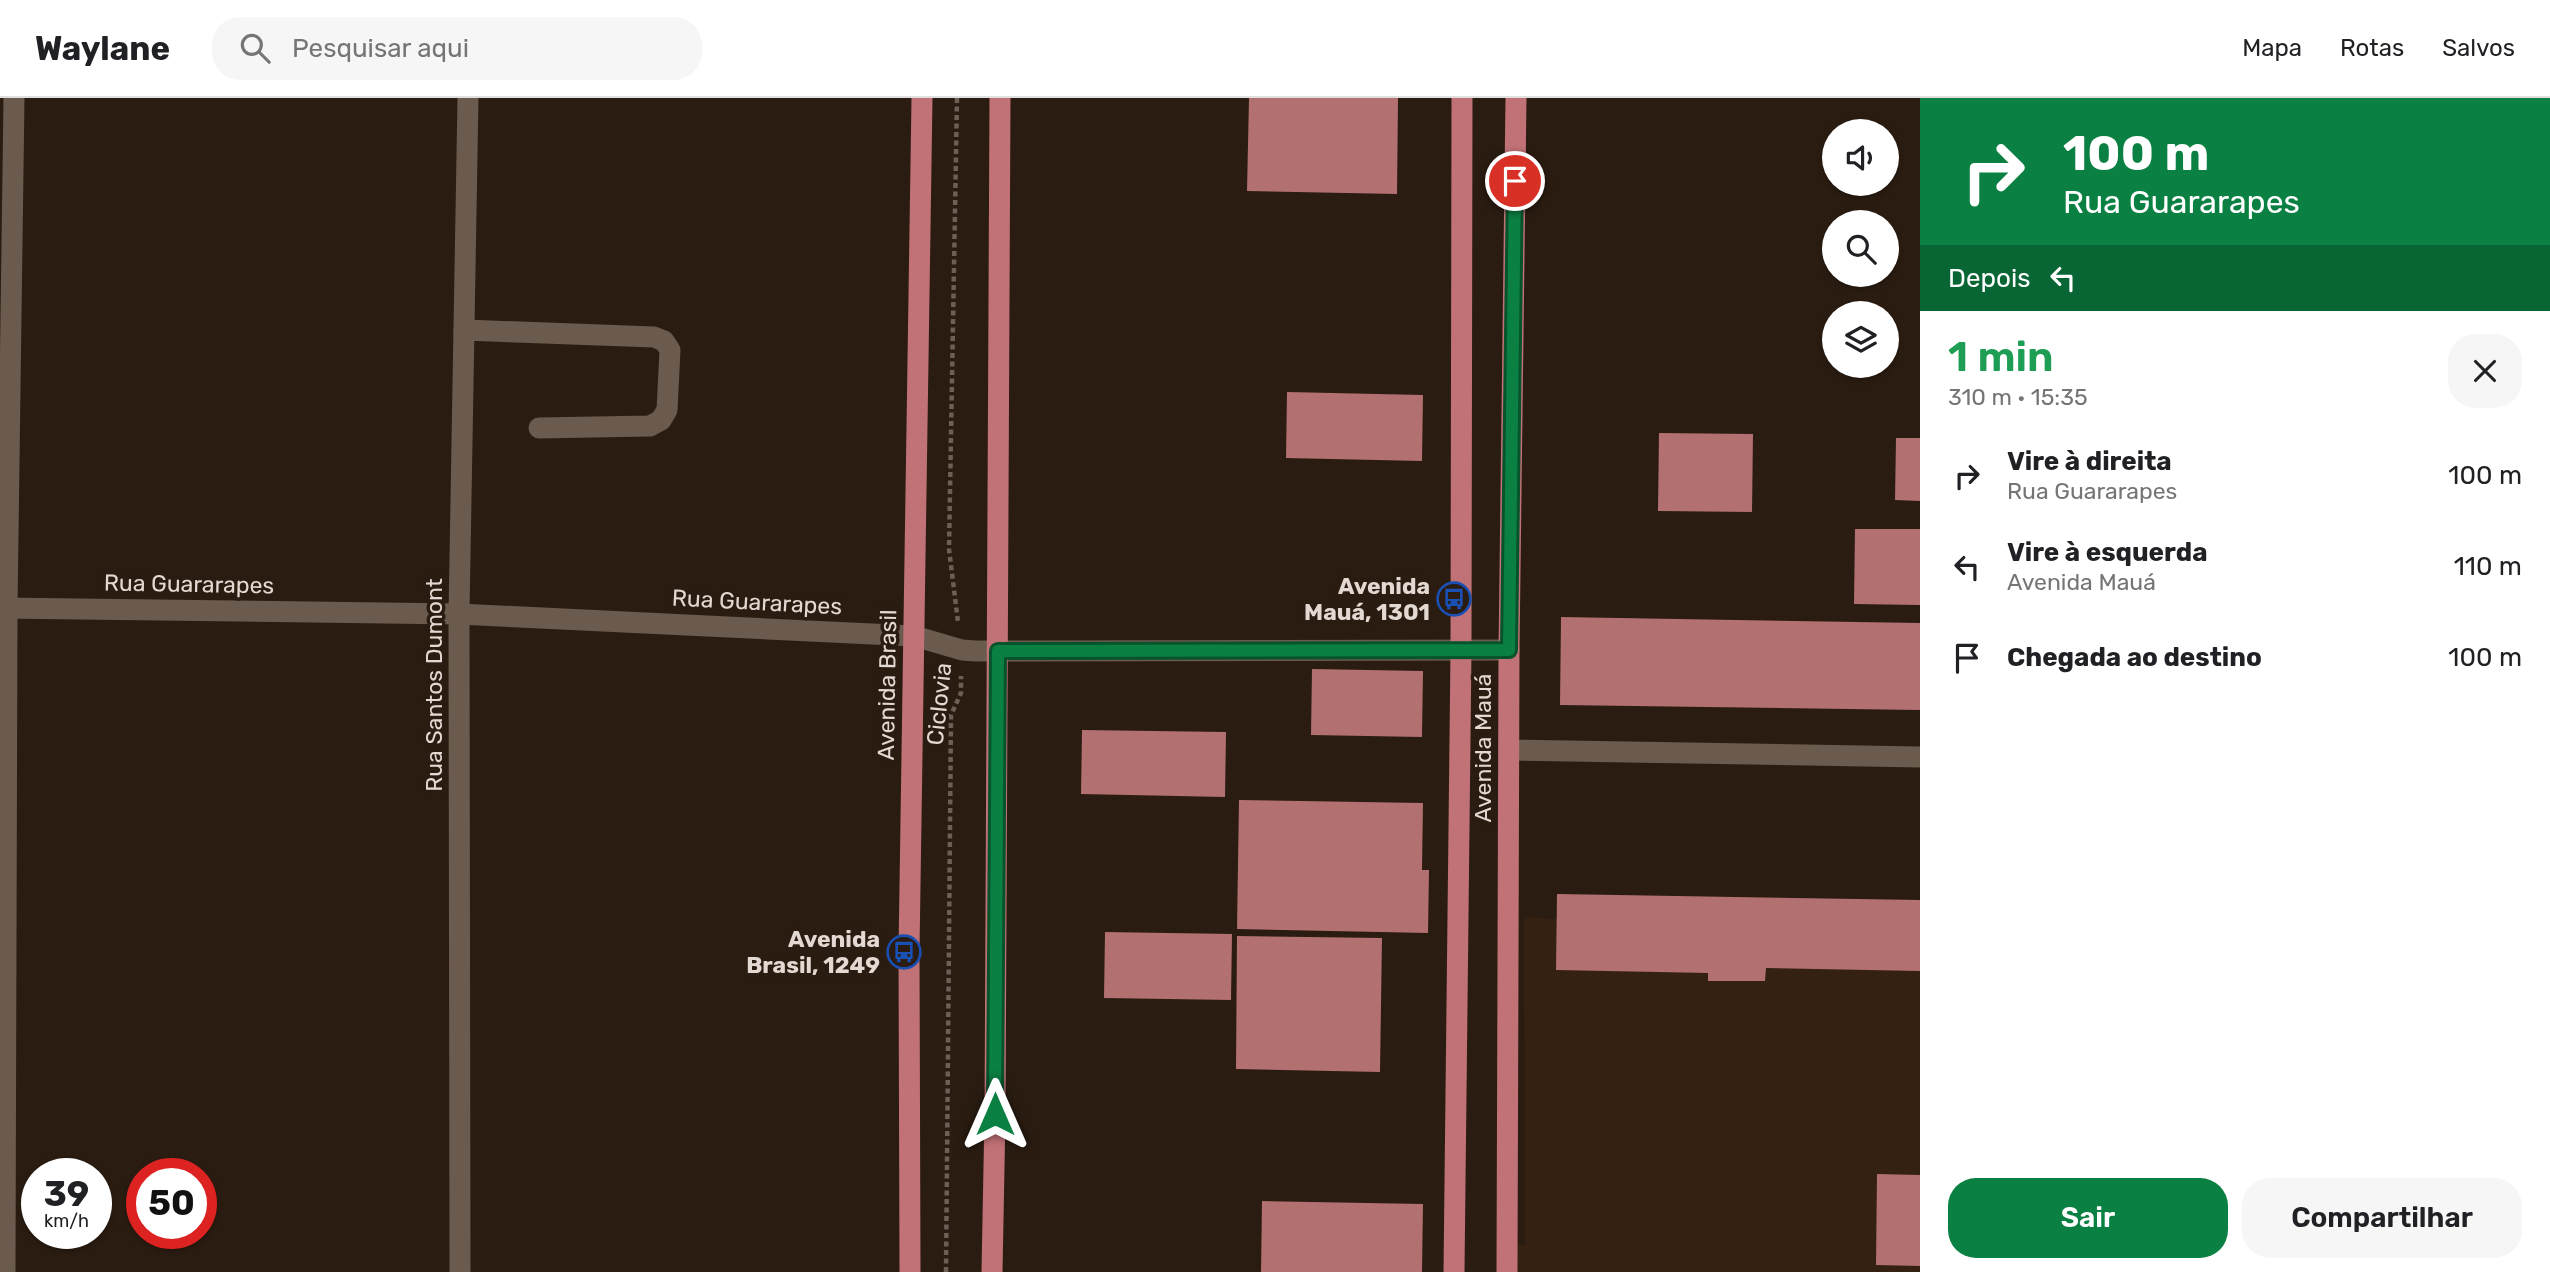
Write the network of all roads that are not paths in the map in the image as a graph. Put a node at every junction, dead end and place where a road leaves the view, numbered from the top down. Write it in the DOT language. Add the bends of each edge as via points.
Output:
graph roads {
  1 [pos="14,98"];
  2 [pos="468,98"];
  3 [pos="922,98"];
  4 [pos="1000,98"];
  5 [pos="1462,98"];
  6 [pos="1516,98"];
  7 [pos="464,330"];
  8 [pos="539,428"];
  9 [pos="3,608"];
  10 [pos="459,614"];
  11 [pos="914,636"];
  12 [pos="1461,650"];
  13 [pos="1509,650"];
  14 [pos="998,651"];
  15 [pos="1509,750"];
  16 [pos="1920,757"];
  17 [pos="5,1272"];
  18 [pos="460,1272"];
  19 [pos="910,1272"];
  20 [pos="992,1272"];
  21 [pos="1454,1272"];
  22 [pos="1507,1272"];
  1 -- 9 [label="street"];
  2 -- 7 [label="street, Rua Santos Dumont"];
  3 -- 11 [label="main road, Avenida Brasil"];
  4 -- 14 [label="main road"];
  5 -- 12 [label="main road, Avenida Mauá"];
  6 -- 13 [label="main road, Avenida Mauá"];
  7 -- 8 [label="street" via="654,337 670,350 667,410 661,420 650,426"];
  7 -- 10 [label="street, Rua Santos Dumont"];
  9 -- 10 [label="street, Rua Guararapes"];
  9 -- 17 [label="street"];
  10 -- 11 [label="street, Rua Guararapes"];
  10 -- 18 [label="street, Rua Santos Dumont"];
  11 -- 14 [label="street, Rua Guararapes" via="962,650"];
  11 -- 19 [label="main road, Avenida Brasil"];
  12 -- 13 [label="street, Rua Guararapes"];
  12 -- 14 [label="street, Rua Guararapes"];
  12 -- 21 [label="main road, Avenida Mauá"];
  13 -- 15 [label="main road, Avenida Mauá"];
  14 -- 20 [label="main road"];
  15 -- 16 [label="street"];
  15 -- 22 [label="main road, Avenida Mauá"];
}
